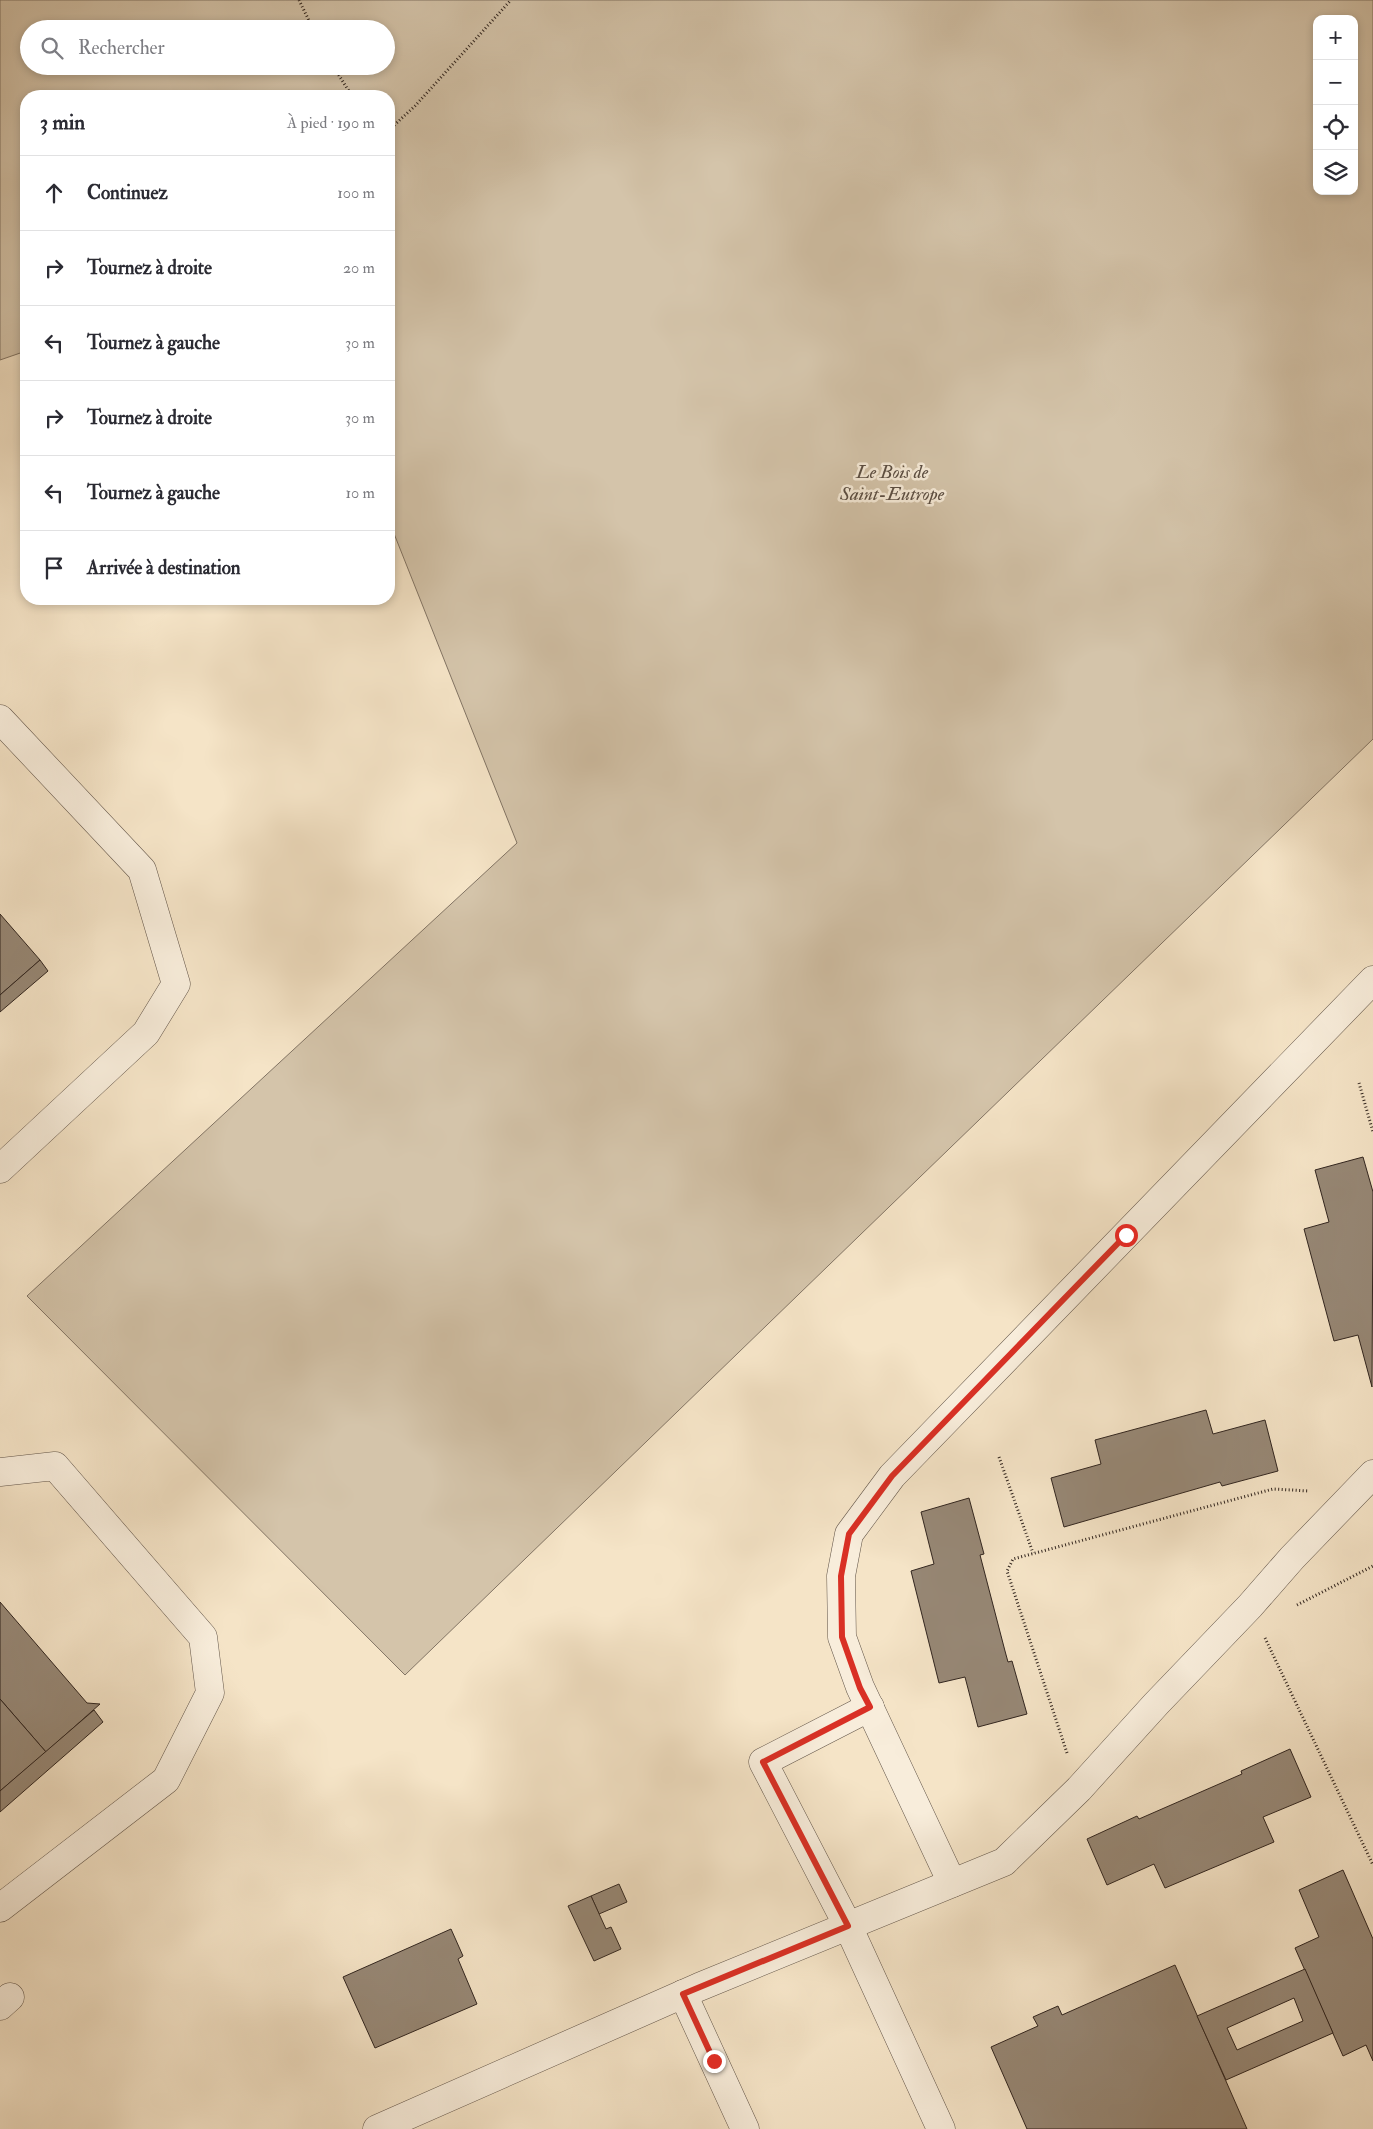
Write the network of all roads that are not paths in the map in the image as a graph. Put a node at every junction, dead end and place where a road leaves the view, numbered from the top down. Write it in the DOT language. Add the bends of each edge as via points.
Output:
graph roads {
  1 [pos="0,719"];
  2 [pos="1373,980"];
  3 [pos="0,1169"];
  4 [pos="0,1472"];
  5 [pos="1373,1474"];
  6 [pos="870,1707"];
  7 [pos="952,1883"];
  8 [pos="0,1908"];
  9 [pos="848,1926"];
  10 [pos="683,1994"];
  11 [pos="377,2129"];
  12 [pos="744,2129"];
  13 [pos="941,2129"];
  1 -- 3 [label="lane" via="142,870 176,984 146,1033"];
  2 -- 6 [label="lane" via="892,1476 849,1534 841,1576 842,1637"];
  4 -- 8 [label="lane" via="55,1466 204,1637 210,1693 166,1780"];
  5 -- 7 [label="lane" via="1079,1789 1004,1862"];
  6 -- 7 [label="lane"];
  6 -- 9 [label="lane" via="763,1762"];
  7 -- 9 [label="lane"];
  9 -- 10 [label="lane"];
  9 -- 13 [label="lane"];
  10 -- 11 [label="lane"];
  10 -- 12 [label="lane"];
}
